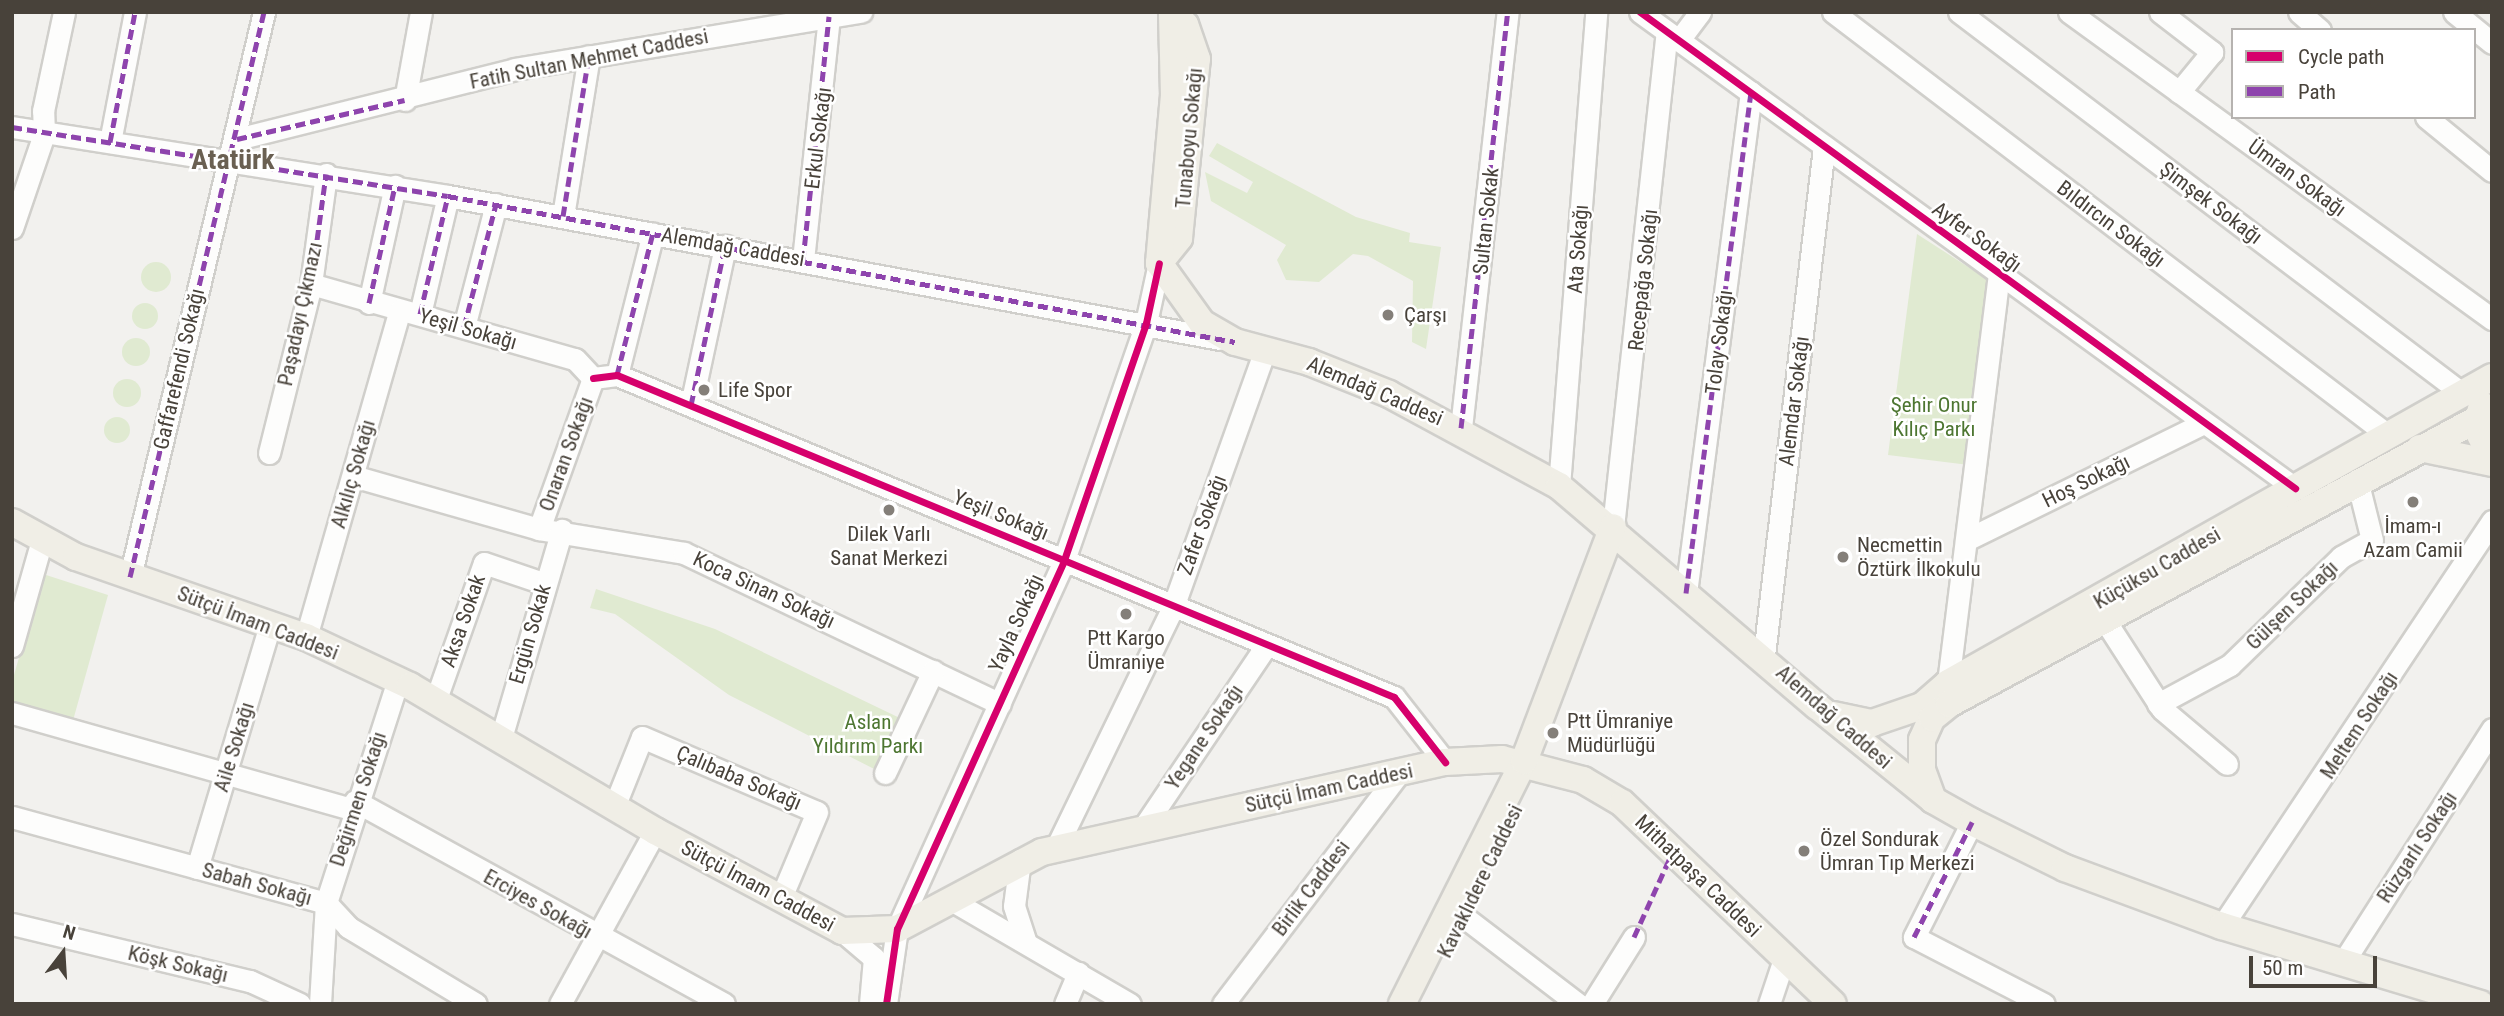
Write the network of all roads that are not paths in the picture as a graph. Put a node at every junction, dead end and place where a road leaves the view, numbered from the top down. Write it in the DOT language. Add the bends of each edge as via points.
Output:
graph roads {
  1 [pos="64,12"];
  2 [pos="135,12"];
  3 [pos="264,12"];
  4 [pos="421,12"];
  5 [pos="861,12"];
  6 [pos="1172,12"];
  7 [pos="1508,12"];
  8 [pos="1596,12"];
  9 [pos="1640,12"];
  10 [pos="1700,12"];
  11 [pos="1833,12"];
  12 [pos="1959,12"];
  13 [pos="2069,12"];
  14 [pos="2160,12"];
  15 [pos="2299,12"];
  16 [pos="2454,12"];
  17 [pos="828,16"];
  18 [pos="728,22"];
  19 [pos="2318,28"];
  20 [pos="2474,28"];
  21 [pos="2476,30"];
  22 [pos="1673,36"];
  23 [pos="2492,43"];
  24 [pos="589,56"];
  25 [pos="1751,92"];
  26 [pos="2179,92"];
  27 [pos="405,100"];
  28 [pos="2428,119"];
  29 [pos="12,127"];
  30 [pos="44,134"];
  31 [pos="237,139"];
  32 [pos="110,142"];
  33 [pos="1824,147"];
  34 [pos="229,162"];
  35 [pos="2492,171"];
  36 [pos="326,174"];
  37 [pos="396,187"];
  38 [pos="449,196"];
  39 [pos="496,204"];
  40 [pos="563,216"];
  41 [pos="12,228"];
  42 [pos="653,233"];
  43 [pos="724,246"];
  44 [pos="803,260"];
  45 [pos="1158,263"];
  46 [pos="1999,275"];
  47 [pos="311,284"];
  48 [pos="369,303"];
  49 [pos="410,312"];
  50 [pos="2492,319"];
  51 [pos="1146,323"];
  52 [pos="464,327"];
  53 [pos="1235,342"];
  54 [pos="1265,350"];
  55 [pos="617,375"];
  56 [pos="2492,377"];
  57 [pos="593,378"];
  58 [pos="2492,384"];
  59 [pos="2463,394"];
  60 [pos="691,405"];
  61 [pos="2437,408"];
  62 [pos="2487,422"];
  63 [pos="2204,423"];
  64 [pos="1461,428"];
  65 [pos="2388,435"];
  66 [pos="2419,448"];
  67 [pos="269,453"];
  68 [pos="2492,461"];
  69 [pos="353,476"];
  70 [pos="2357,480"];
  71 [pos="1559,486"];
  72 [pos="2302,498"];
  73 [pos="2492,520"];
  74 [pos="12,522"];
  75 [pos="1613,527"];
  76 [pos="539,529"];
  77 [pos="562,530"];
  78 [pos="1968,539"];
  79 [pos="42,540"];
  80 [pos="1064,559"];
  81 [pos="130,576"];
  82 [pos="543,583"];
  83 [pos="1686,593"];
  84 [pos="1173,607"];
  85 [pos="2106,622"];
  86 [pos="270,625"];
  87 [pos="306,637"];
  88 [pos="12,646"];
  89 [pos="1265,647"];
  90 [pos="1764,655"];
  91 [pos="933,671"];
  92 [pos="398,680"];
  93 [pos="1948,683"];
  94 [pos="436,699"];
  95 [pos="1000,704"];
  96 [pos="2158,704"];
  97 [pos="1816,706"];
  98 [pos="12,713"];
  99 [pos="2492,729"];
  100 [pos="501,738"];
  101 [pos="1524,761"];
  102 [pos="1445,762"];
  103 [pos="2227,764"];
  104 [pos="1550,769"];
  105 [pos="885,772"];
  106 [pos="1399,773"];
  107 [pos="225,774"];
  108 [pos="1933,800"];
  109 [pos="353,805"];
  110 [pos="614,807"];
  111 [pos="12,817"];
  112 [pos="1972,822"];
  113 [pos="1143,828"];
  114 [pos="655,831"];
  115 [pos="1056,848"];
  116 [pos="1020,860"];
  117 [pos="197,868"];
  118 [pos="780,900"];
  119 [pos="951,900"];
  120 [pos="326,903"];
  121 [pos="1457,910"];
  122 [pos="12,924"];
  123 [pos="2222,926"];
  124 [pos="897,929"];
  125 [pos="842,931"];
  126 [pos="596,937"];
  127 [pos="1634,937"];
  128 [pos="1025,940"];
  129 [pos="1784,959"];
  130 [pos="2342,964"];
  131 [pos="1078,973"];
  132 [pos="300,1004"];
  133 [pos="320,1004"];
  134 [pos="476,1004"];
  135 [pos="560,1004"];
  136 [pos="724,1004"];
  137 [pos="870,1004"];
  138 [pos="886,1004"];
  139 [pos="1065,1004"];
  140 [pos="1130,1004"];
  141 [pos="1223,1004"];
  142 [pos="1402,1004"];
  143 [pos="1420,1004"];
  144 [pos="1578,1004"];
  145 [pos="1592,1004"];
  146 [pos="1769,1004"];
  147 [pos="1833,1004"];
  148 [pos="2044,1004"];
  149 [pos="2481,1004"];
  1 -- 30 [label="street"];
  2 -- 32 [label="street"];
  3 -- 31 [label="street"];
  4 -- 27 [label="street"];
  5 -- 17 [label="street, Fatih Sultan Mehmet Caddesi"];
  6 -- 45 [label="main road, Tunaboyu Sokağı" via="1174,96"];
  7 -- 64 [label="street, Sultan Sokak"];
  8 -- 71 [label="street, Ata Sokağı"];
  9 -- 22 [label="street, Ayfer Sokağı"];
  10 -- 22 [label="street"];
  11 -- 65 [label="street, Bıldırcın Sokağı"];
  12 -- 59 [label="street, Şimşek Sokağı"];
  13 -- 26 [label="street, Ümran Sokağı"];
  14 -- 26 [label="street" via="2212,52"];
  15 -- 19 [label="street"];
  16 -- 20 [label="street"];
  17 -- 18 [label="street, Fatih Sultan Mehmet Caddesi"];
  17 -- 44 [label="street, Erkul Sokağı"];
  18 -- 24 [label="street, Fatih Sultan Mehmet Caddesi"];
  21 -- 23 [label="street"];
  22 -- 25 [label="street, Ayfer Sokağı"];
  22 -- 75 [label="street, Recepağa Sokağı"];
  24 -- 27 [label="street, Fatih Sultan Mehmet Caddesi"];
  24 -- 40 [label="street"];
  25 -- 33 [label="street, Ayfer Sokağı"];
  25 -- 83 [label="street, Tolay Sokağı"];
  26 -- 50 [label="street, Ümran Sokağı"];
  27 -- 31 [label="street, Fatih Sultan Mehmet Caddesi"];
  28 -- 35 [label="street"];
  29 -- 30 [label="street, Alemdağ Caddesi"];
  30 -- 32 [label="street, Alemdağ Caddesi"];
  30 -- 41 [label="street"];
  31 -- 34 [label="street"];
  32 -- 34 [label="street, Alemdağ Caddesi"];
  33 -- 46 [label="street, Ayfer Sokağı"];
  33 -- 90 [label="street, Alemdar Sokağı"];
  34 -- 36 [label="street, Alemdağ Caddesi"];
  34 -- 81 [label="street, Gaffarefendi Sokağı"];
  36 -- 37 [label="street, Alemdağ Caddesi"];
  36 -- 47 [label="street, Paşadayı Çıkmazı"];
  37 -- 38 [label="street, Alemdağ Caddesi"];
  37 -- 48 [label="street"];
  38 -- 39 [label="street, Alemdağ Caddesi"];
  38 -- 49 [label="street, Alkılıç Sokağı"];
  39 -- 40 [label="street, Alemdağ Caddesi"];
  39 -- 52 [label="street"];
  40 -- 42 [label="street, Alemdağ Caddesi"];
  42 -- 43 [label="street, Alemdağ Caddesi"];
  42 -- 55 [label="street"];
  43 -- 44 [label="street, Alemdağ Caddesi"];
  43 -- 60 [label="street"];
  44 -- 51 [label="street, Alemdağ Caddesi"];
  45 -- 51 [label="street, Tunaboyu Sokağı"];
  45 -- 53 [label="main road, Alemdağ Caddesi" via="1202,323"];
  46 -- 63 [label="street, Ayfer Sokağı"];
  46 -- 78 [label="street"];
  47 -- 48 [label="street, Yeşil Sokağı"];
  47 -- 67 [label="street, Paşadayı Çıkmazı"];
  48 -- 49 [label="street, Yeşil Sokağı"];
  49 -- 52 [label="street, Yeşil Sokağı"];
  49 -- 69 [label="street, Alkılıç Sokağı"];
  51 -- 53 [label="street, Alemdağ Caddesi"];
  51 -- 80 [label="street, Yayla Sokağı"];
  52 -- 57 [label="street, Yeşil Sokağı" via="575,359"];
  53 -- 54 [label="main road, Alemdağ Caddesi"];
  54 -- 64 [label="main road, Alemdağ Caddesi" via="1309,362"];
  54 -- 84 [label="street, Zafer Sokağı"];
  55 -- 57 [label="street, Yeşil Sokağı"];
  55 -- 60 [label="street, Yeşil Sokağı"];
  56 -- 59 [label="main road, Küçüksu Caddesi"];
  57 -- 76 [label="street, Onaran Sokağı"];
  58 -- 62 [label="main road"];
  59 -- 61 [label="main road, Küçüksu Caddesi"];
  59 -- 62 [label="main road"];
  60 -- 80 [label="street, Yeşil Sokağı"];
  61 -- 62 [label="main road"];
  61 -- 65 [label="main road, Küçüksu Caddesi"];
  62 -- 66 [label="main road, Küçüksu Caddesi"];
  62 -- 68 [label="main road" via="2478,436"];
  63 -- 72 [label="street, Ayfer Sokağı"];
  63 -- 78 [label="street, Hoş Sokağı"];
  64 -- 71 [label="main road, Alemdağ Caddesi"];
  65 -- 72 [label="main road, Küçüksu Caddesi"];
  66 -- 68 [label="main road"];
  66 -- 70 [label="main road, Küçüksu Caddesi"];
  69 -- 76 [label="street, Koca Sinan Sokağı"];
  69 -- 87 [label="street, Alkılıç Sokağı"];
  70 -- 72 [label="main road, Küçüksu Caddesi"];
  70 -- 96 [label="street, Gülşen Sokağı" via="2372,540 2341,558 2230,665"];
  71 -- 75 [label="main road, Alemdağ Caddesi"];
  72 -- 85 [label="main road, Küçüksu Caddesi"];
  72 -- 93 [label="main road, Küçüksu Caddesi"];
  73 -- 123 [label="street, Meltem Sokağı"];
  74 -- 79 [label="main road, Sütçü İmam Caddesi"];
  75 -- 83 [label="main road, Alemdağ Caddesi"];
  75 -- 101 [label="main road, Kavaklıdere Caddesi"];
  76 -- 77 [label="street, Koca Sinan Sokağı"];
  77 -- 82 [label="street, Ergün Sokak"];
  77 -- 91 [label="street, Koca Sinan Sokağı" via="695,557"];
  78 -- 93 [label="street"];
  79 -- 81 [label="main road, Sütçü İmam Caddesi"];
  79 -- 88 [label="street"];
  80 -- 84 [label="street, Yeşil Sokağı"];
  80 -- 95 [label="street, Yayla Sokağı"];
  81 -- 86 [label="main road, Sütçü İmam Caddesi"];
  82 -- 94 [label="street, Aksa Sokak" via="484,563"];
  82 -- 100 [label="street, Ergün Sokak"];
  83 -- 90 [label="main road, Alemdağ Caddesi"];
  84 -- 89 [label="street, Yeşil Sokağı"];
  84 -- 115 [label="street, Zafer Sokağı"];
  85 -- 96 [label="street"];
  85 -- 108 [label="main road, Küçüksu Caddesi" via="1932,718 1922,740 1922,770"];
  86 -- 87 [label="main road, Sütçü İmam Caddesi"];
  86 -- 107 [label="street, Aile Sokağı"];
  87 -- 92 [label="main road, Sütçü İmam Caddesi"];
  89 -- 102 [label="street, Yeşil Sokağı" via="1394,697"];
  89 -- 113 [label="street, Yegane Sokağı"];
  90 -- 97 [label="main road, Alemdağ Caddesi"];
  91 -- 95 [label="street, Koca Sinan Sokağı"];
  91 -- 105 [label="street"];
  92 -- 94 [label="main road, Sütçü İmam Caddesi"];
  92 -- 109 [label="street, Değirmen Sokağı"];
  93 -- 97 [label="main road, Küçüksu Caddesi" via="1922,706 1883,721 1844,721"];
  94 -- 100 [label="main road, Sütçü İmam Caddesi"];
  95 -- 124 [label="street, Yayla Sokağı"];
  96 -- 103 [label="street"];
  97 -- 108 [label="main road, Alemdağ Caddesi"];
  98 -- 107 [label="street, Erciyes Sokağı"];
  99 -- 130 [label="street, Rüzgarlı Sokağı"];
  100 -- 110 [label="main road, Sütçü İmam Caddesi"];
  101 -- 102 [label="main road, Sütçü İmam Caddesi"];
  101 -- 104 [label="main road, Sütçü İmam Caddesi"];
  101 -- 121 [label="main road, Kavaklıdere Caddesi"];
  102 -- 106 [label="main road, Sütçü İmam Caddesi"];
  104 -- 121 [label="main road, Kavaklıdere Caddesi" via="1528,780"];
  104 -- 129 [label="main road, Mithatpaşa Caddesi" via="1622,803"];
  106 -- 113 [label="main road, Sütçü İmam Caddesi"];
  106 -- 141 [label="street, Birlik Caddesi"];
  107 -- 109 [label="street, Erciyes Sokağı"];
  107 -- 117 [label="street, Aile Sokağı"];
  108 -- 112 [label="main road, Alemdağ Caddesi"];
  109 -- 120 [label="street, Değirmen Sokağı"];
  109 -- 126 [label="street, Erciyes Sokağı"];
  110 -- 114 [label="main road, Sütçü İmam Caddesi"];
  110 -- 118 [label="street, Çalıbaba Sokağı" via="642,737 817,811"];
  111 -- 117 [label="street, Sabah Sokağı"];
  112 -- 123 [label="main road, Alemdağ Caddesi" via="2065,868"];
  112 -- 148 [label="street" via="1914,937"];
  113 -- 115 [label="main road, Sütçü İmam Caddesi"];
  114 -- 118 [label="main road, Sütçü İmam Caddesi"];
  114 -- 126 [label="street"];
  115 -- 116 [label="main road, Sütçü İmam Caddesi"];
  116 -- 119 [label="main road, Sütçü İmam Caddesi"];
  116 -- 128 [label="street" via="1014,906"];
  117 -- 120 [label="street, Sabah Sokağı"];
  118 -- 125 [label="main road, Sütçü İmam Caddesi"];
  119 -- 124 [label="main road, Sütçü İmam Caddesi"];
  119 -- 128 [label="street"];
  120 -- 133 [label="street, Değirmen Sokağı"];
  120 -- 134 [label="street, Sabah Sokağı" via="348,927"];
  121 -- 142 [label="main road, Kavaklıdere Caddesi"];
  121 -- 143 [label="main road, Kavaklıdere Caddesi"];
  121 -- 144 [label="street"];
  122 -- 132 [label="street, Köşk Sokağı" via="250,981"];
  123 -- 130 [label="main road, Alemdağ Caddesi"];
  124 -- 125 [label="main road, Sütçü İmam Caddesi"];
  124 -- 138 [label="street, Yayla Sokağı"];
  125 -- 137 [label="street" via="874,958"];
  126 -- 135 [label="street"];
  126 -- 136 [label="street, Erciyes Sokağı"];
  127 -- 145 [label="street"];
  128 -- 131 [label="street"];
  129 -- 146 [label="street"];
  129 -- 147 [label="main road, Mithatpaşa Caddesi"];
  130 -- 149 [label="main road, Alemdağ Caddesi"];
  131 -- 139 [label="street"];
  131 -- 140 [label="street"];
}
